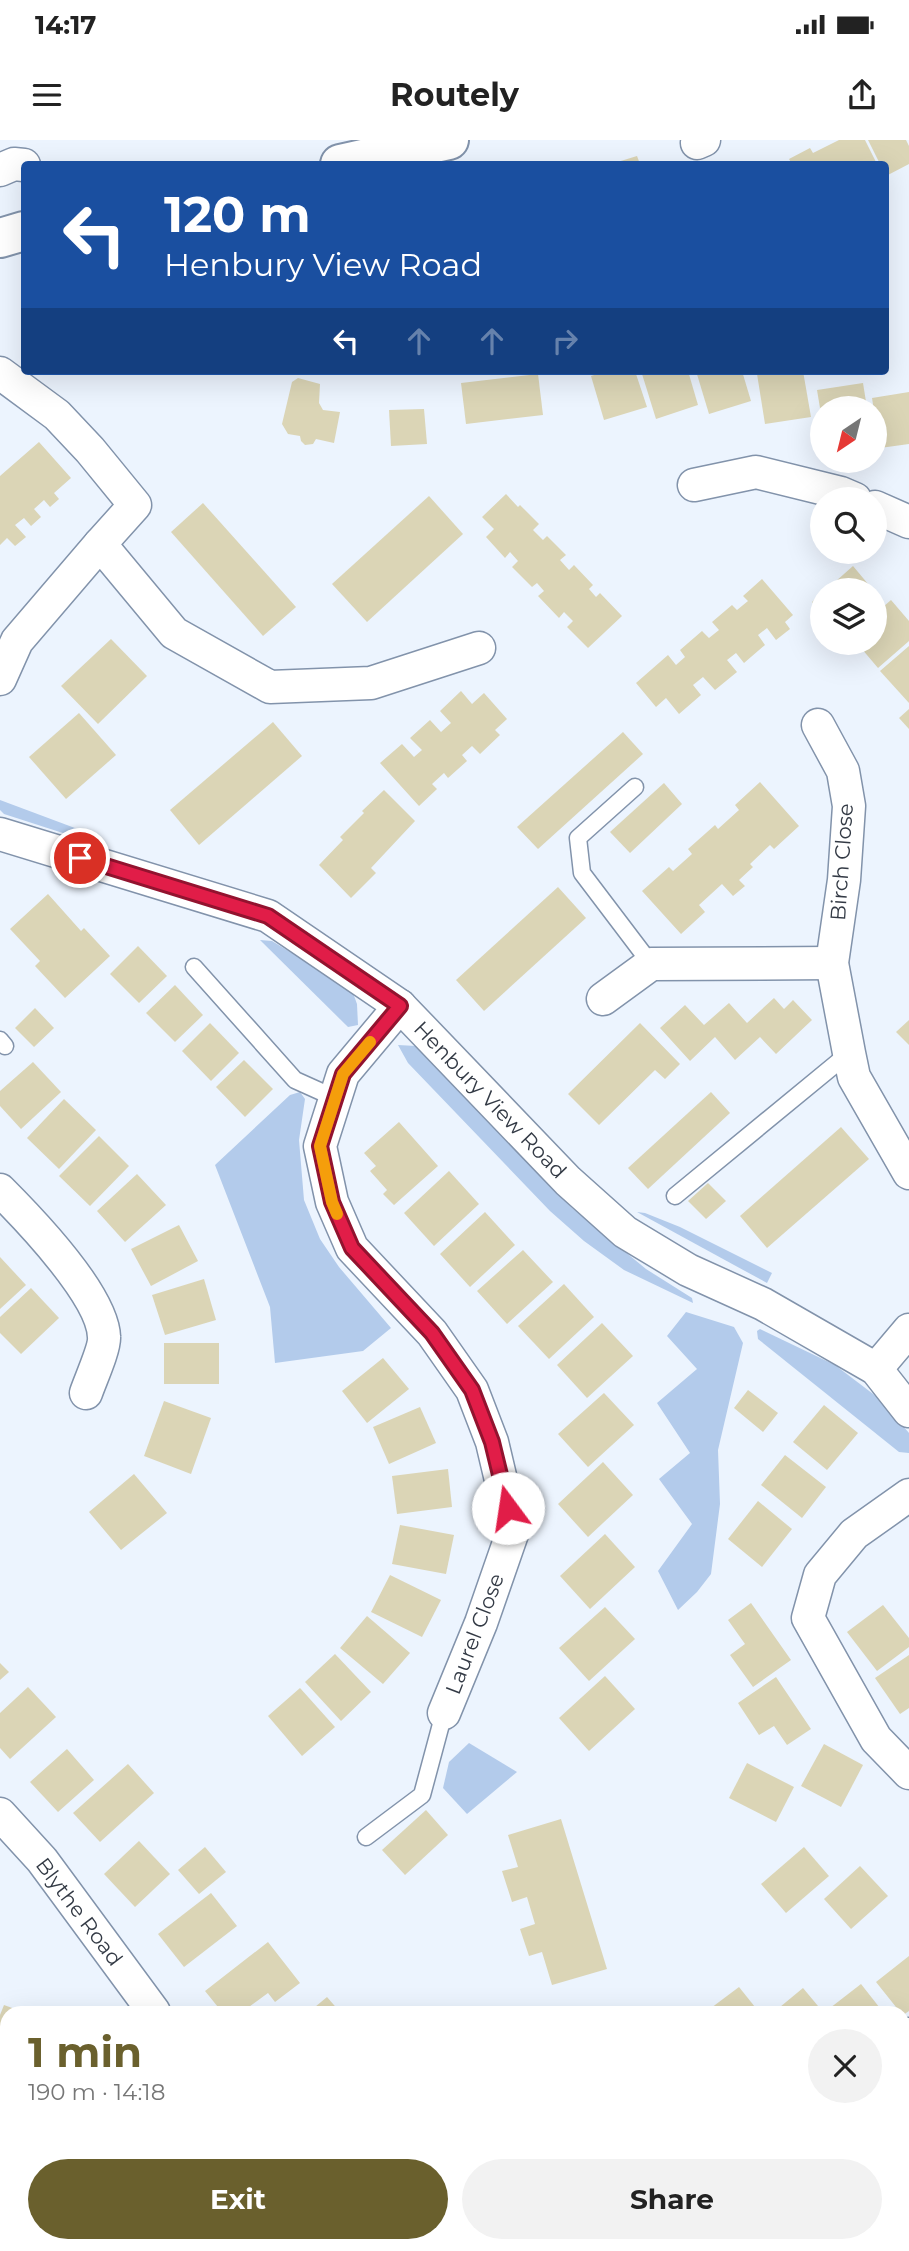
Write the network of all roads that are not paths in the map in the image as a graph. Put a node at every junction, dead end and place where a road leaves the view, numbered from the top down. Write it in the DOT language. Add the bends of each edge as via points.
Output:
graph roads {
  1 [pos="449,140"];
  2 [pos="354,161"];
  3 [pos="21,164"];
  4 [pos="0,170"];
  5 [pos="21,232"];
  6 [pos="0,238"];
  7 [pos="0,373"];
  8 [pos="694,485"];
  9 [pos="817,487"];
  10 [pos="887,512"];
  11 [pos="909,522"];
  12 [pos="100,544"];
  13 [pos="479,648"];
  14 [pos="0,679"];
  15 [pos="818,725"];
  16 [pos="635,788"];
  17 [pos="0,834"];
  18 [pos="832,963"];
  19 [pos="650,964"];
  20 [pos="194,967"];
  21 [pos="603,999"];
  22 [pos="400,1006"];
  23 [pos="849,1053"];
  24 [pos="335,1098"];
  25 [pos="909,1173"];
  26 [pos="0,1190"];
  27 [pos="675,1196"];
  28 [pos="909,1330"];
  29 [pos="876,1369"];
  30 [pos="86,1393"];
  31 [pos="909,1411"];
  32 [pos="909,1495"];
  33 [pos="444,1713"];
  34 [pos="909,1773"];
  35 [pos="0,1814"];
  36 [pos="366,1837"];
  37 [pos="150,2006"];
  1 -- 2 [label="street"];
  3 -- 4 [label="street"];
  5 -- 6 [label="street"];
  7 -- 12 [label="street" via="57,415 135,505"];
  8 -- 9 [label="street" via="756,472"];
  10 -- 11 [label="street"];
  12 -- 13 [label="street" via="174,633 270,687 371,683"];
  12 -- 14 [label="street" via="17,640"];
  15 -- 18 [label="street, Birch Close" via="843,771 849,806"];
  16 -- 19 [label="lane" via="578,838 582,873"];
  17 -- 22 [label="street, Henbury View Road" via="268,916"];
  18 -- 19 [label="street"];
  18 -- 23 [label="street, Birch Close"];
  19 -- 21 [label="street"];
  20 -- 24 [label="lane" via="295,1080"];
  22 -- 24 [label="street, Laurel Close" via="343,1074"];
  22 -- 29 [label="street, Henbury View Road" via="568,1181 625,1232"];
  23 -- 25 [label="street, Birch Close" via="854,1077"];
  23 -- 27 [label="lane"];
  24 -- 33 [label="street, Laurel Close" via="320,1146 332,1202 352,1248 432,1333 472,1390 492,1442 513,1531"];
  26 -- 30 [label="street" via="75,1276 97,1312 104,1338"];
  28 -- 29 [label="street"];
  29 -- 31 [label="street, Henbury View Road"];
  32 -- 34 [label="street" via="853,1534 820,1575 808,1618 876,1739"];
  33 -- 36 [label="lane" via="422,1794"];
  35 -- 37 [label="street, Blythe Road" via="42,1860"];
}
